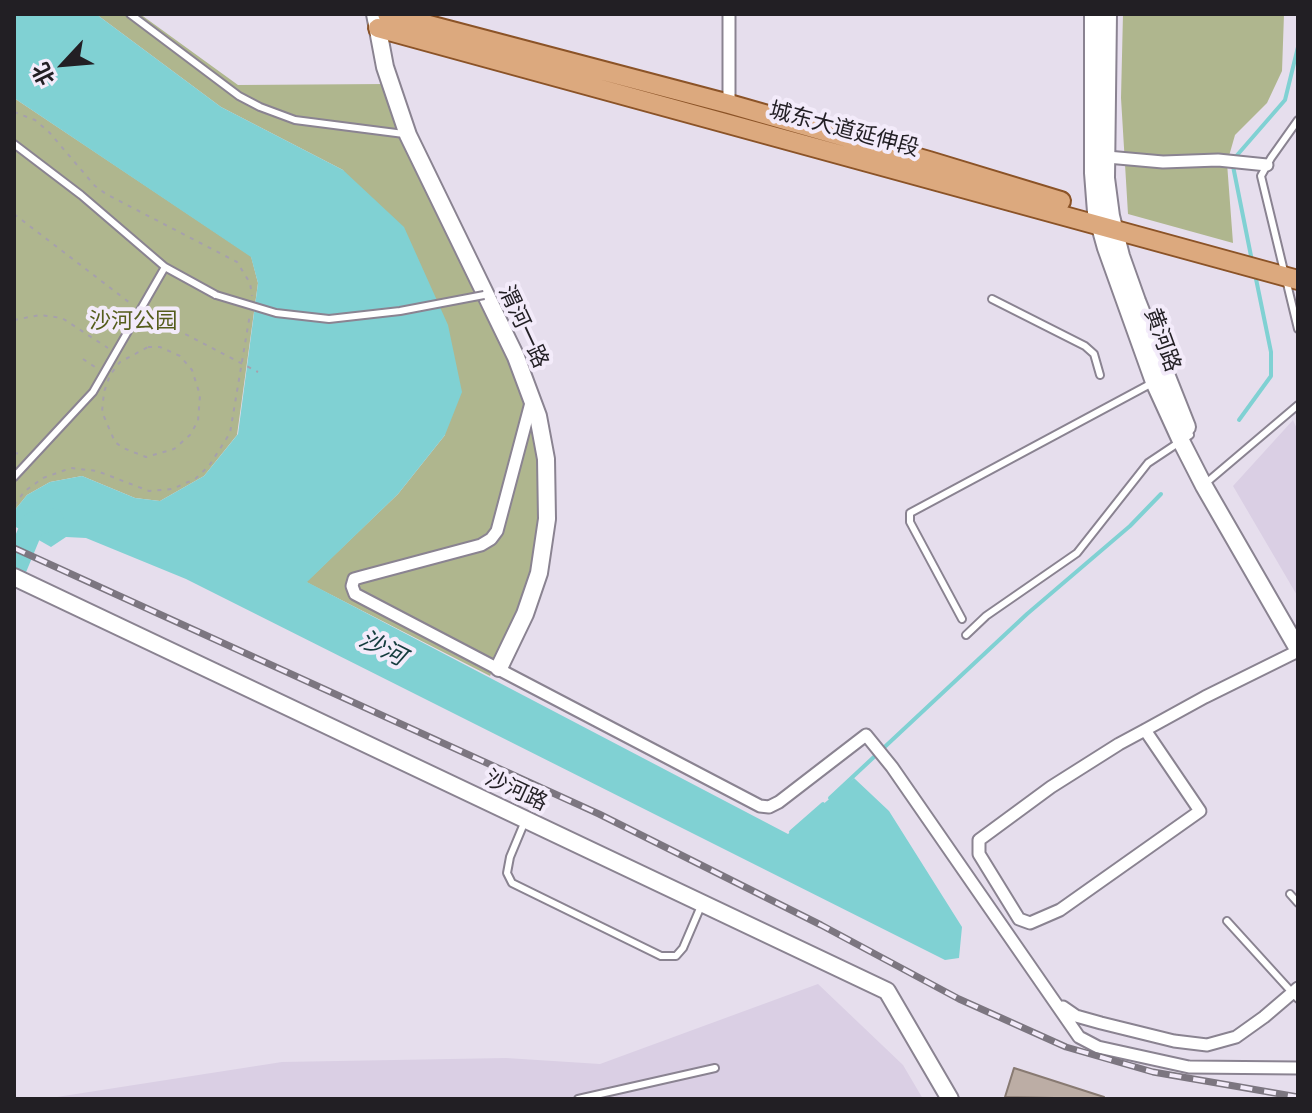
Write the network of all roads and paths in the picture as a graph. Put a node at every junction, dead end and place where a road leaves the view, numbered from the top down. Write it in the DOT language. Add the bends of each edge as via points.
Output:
graph roads {
  1 [pos="130,14"];
  2 [pos="729,14"];
  3 [pos="1093,14"];
  4 [pos="1108,14"];
  5 [pos="380,19"];
  6 [pos="729,104"];
  7 [pos="14,112"];
  8 [pos="1298,120"];
  9 [pos="408,135"];
  10 [pos="14,144"];
  11 [pos="1107,157"];
  12 [pos="1267,165"];
  13 [pos="14,214"];
  14 [pos="1105,220"];
  15 [pos="165,267"];
  16 [pos="1298,268"];
  17 [pos="1298,280"];
  18 [pos="484,295"];
  19 [pos="992,299"];
  20 [pos="141,311"];
  21 [pos="14,320"];
  22 [pos="1298,329"];
  23 [pos="116,353"];
  24 [pos="258,372"];
  25 [pos="1100,375"];
  26 [pos="1159,379"];
  27 [pos="532,398"];
  28 [pos="1298,405"];
  29 [pos="1186,438"];
  30 [pos="135,455"];
  31 [pos="14,477"];
  32 [pos="1208,482"];
  33 [pos="14,505"];
  34 [pos="14,577"];
  35 [pos="962,619"];
  36 [pos="1298,627"];
  37 [pos="966,635"];
  38 [pos="1298,650"];
  39 [pos="499,668"];
  40 [pos="1145,730"];
  41 [pos="526,820"];
  42 [pos="1290,894"];
  43 [pos="702,902"];
  44 [pos="1298,903"];
  45 [pos="1227,921"];
  46 [pos="1296,993"];
  47 [pos="1057,1003"];
  48 [pos="715,1068"];
  49 [pos="1298,1068"];
  50 [pos="578,1099"];
  51 [pos="950,1099"];
  1 -- 9 [label="lane" via="260,107 295,120"];
  2 -- 6 [label="street"];
  3 -- 14 [label="main road, 黄河路" via="1093,173"];
  4 -- 11 [label="main road, 黄河路"];
  5 -- 6 [label="main road, 城东大道延伸段"];
  5 -- 9 [label="main road, 渭河一路" via="385,67"];
  5 -- 14 [label="main road, 城东大道延伸段"];
  6 -- 14 [label="main road, 城东大道延伸段" via="915,156"];
  7 -- 33 [label="path" via="49,132 106,194 237,262 252,294 230,433 195,479 149,491 97,471 71,468 43,478"];
  8 -- 12 [label="lane"];
  9 -- 18 [label="main road, 渭河一路"];
  10 -- 15 [label="lane"];
  11 -- 12 [label="street"];
  11 -- 14 [label="main road, 黄河路"];
  12 -- 22 [label="lane" via="1261,176"];
  13 -- 20 [label="path"];
  14 -- 16 [label="main road, 城东大道延伸段"];
  14 -- 17 [label="main road, 城东大道延伸段"];
  14 -- 26 [label="main road, 黄河路"];
  15 -- 18 [label="lane, bridge" via="216,295 276,313 329,319"];
  15 -- 20 [label="lane"];
  18 -- 27 [label="main road, 渭河一路"];
  19 -- 25 [label="lane" via="1085,346 1094,354"];
  20 -- 23 [label="lane"];
  20 -- 24 [label="path, bridge"];
  21 -- 23 [label="path" via="62,318"];
  23 -- 31 [label="lane" via="93,392"];
  26 -- 29 [label="main road, 黄河路"];
  26 -- 35 [label="lane" via="910,513"];
  27 -- 39 [label="main road, 渭河一路" via="546,459 547,519 539,573"];
  27 -- 39 [label="street" via="491,539 354,579 352,586 360,597"];
  28 -- 32 [label="lane"];
  29 -- 32 [label="main road, 黄河路"];
  29 -- 37 [label="lane" via="1141,471 1077,553"];
  30 -- 30 [label="path" via="174,449 198,421 200,395 192,370 180,356 160,347 148,347 120,362 104,392 107,427 115,442"];
  32 -- 36 [label="main road, 黄河路"];
  32 -- 38 [label="main road, 黄河路"];
  34 -- 41 [label="main road, 沙河路"];
  38 -- 40 [label="street"];
  39 -- 47 [label="street" via="760,806 779,802 866,735"];
  40 -- 40 [label="street" via="1051,787 979,840 979,854 1019,919 1030,923 1060,910 1200,811"];
  41 -- 43 [label="main road, 沙河路"];
  41 -- 43 [label="lane" via="510,857 507,873 512,883 661,956 676,956 683,948"];
  42 -- 44 [label="lane"];
  43 -- 51 [label="main road, 沙河路" via="887,991"];
  45 -- 46 [label="lane"];
  46 -- 47 [label="street" via="1236,1037 1207,1045 1076,1016"];
  47 -- 49 [label="street" via="1079,1037 1098,1047 1189,1067"];
  48 -- 50 [label="lane"];
}
